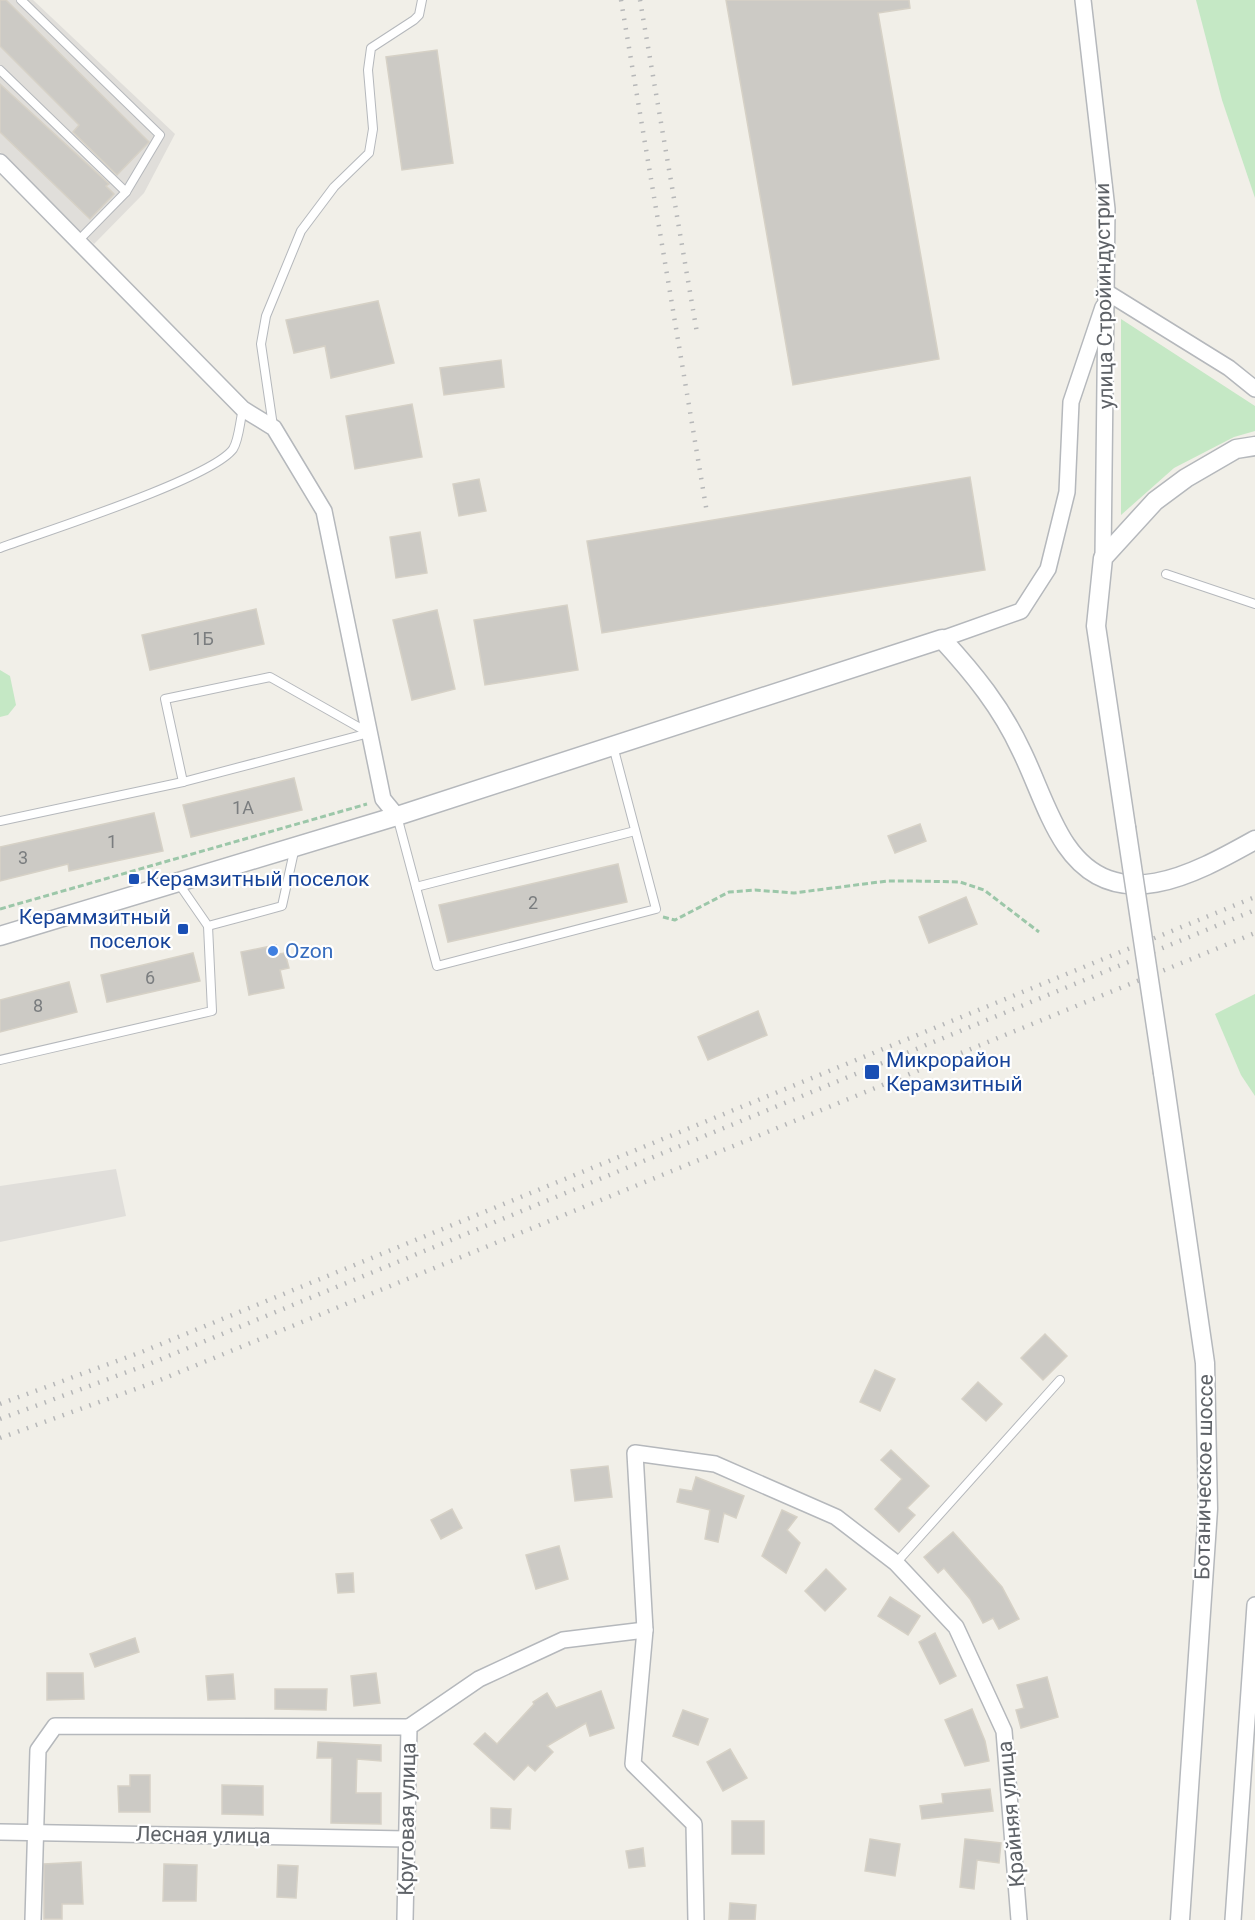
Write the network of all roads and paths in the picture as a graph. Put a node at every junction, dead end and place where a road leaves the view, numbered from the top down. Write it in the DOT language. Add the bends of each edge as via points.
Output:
graph roads {
  1 [pos="21,0"];
  2 [pos="422,0"];
  3 [pos="1083,0"];
  4 [pos="0,70"];
  5 [pos="0,162"];
  6 [pos="126,192"];
  7 [pos="78,241"];
  8 [pos="1108,293"];
  9 [pos="1255,389"];
  10 [pos="243,408"];
  11 [pos="274,428"];
  12 [pos="1255,446"];
  13 [pos="0,548"];
  14 [pos="1103,558"];
  15 [pos="1166,574"];
  16 [pos="1255,604"];
  17 [pos="942,639"];
  18 [pos="369,733"];
  19 [pos="613,746"];
  20 [pos="183,782"];
  21 [pos="383,799"];
  22 [pos="398,816"];
  23 [pos="0,821"];
  24 [pos="635,831"];
  25 [pos="1255,840"];
  26 [pos="296,847"];
  27 [pos="178,882"];
  28 [pos="416,887"];
  29 [pos="0,909"];
  30 [pos="656,909"];
  31 [pos="208,926"];
  32 [pos="1040,932"];
  33 [pos="0,936"];
  34 [pos="0,1060"];
  35 [pos="1060,1380"];
  36 [pos="896,1563"];
  37 [pos="1255,1605"];
  38 [pos="645,1630"];
  39 [pos="409,1727"];
  40 [pos="0,1832"];
  41 [pos="34,1832"];
  42 [pos="407,1839"];
  43 [pos="33,1920"];
  44 [pos="405,1920"];
  45 [pos="696,1920"];
  46 [pos="1019,1920"];
  47 [pos="1180,1920"];
  48 [pos="1233,1920"];
  1 -- 6 [label="lane" via="160,135"];
  2 -- 11 [label="lane" via="414,20 371,48 368,70 373,129 369,153 334,187 301,231 266,316 261,344"];
  3 -- 8 [label="street, улица Стройиндустрии" via="1107,209"];
  4 -- 6 [label="lane"];
  5 -- 7 [label="street"];
  6 -- 7 [label="lane"];
  7 -- 10 [label="street"];
  8 -- 9 [label="street" via="1229,368"];
  8 -- 14 [label="street, улица Стройиндустрии"];
  8 -- 17 [label="street" via="1071,402 1067,492 1048,569 1021,611"];
  10 -- 11 [label="street"];
  10 -- 13 [label="lane" via="234,448 216,464 163,488"];
  11 -- 18 [label="street" via="324,511"];
  12 -- 14 [label="street" via="1236,448 1186,478 1155,501"];
  14 -- 47 [label="street, Ботаническое шоссе, bridge" via="1096,626 1205,1363 1208,1487"];
  15 -- 16 [label="lane"];
  17 -- 19 [label="street"];
  17 -- 25 [label="street" via="982,682 1020,747 1065,843 1091,872 1105,881 1146,886 1205,868"];
  18 -- 20 [label="lane"];
  18 -- 20 [label="lane" via="270,677 165,699"];
  18 -- 21 [label="street"];
  19 -- 22 [label="street"];
  19 -- 24 [label="lane"];
  20 -- 23 [label="lane"];
  21 -- 22 [label="street"];
  21 -- 29 [label="path"];
  22 -- 26 [label="street"];
  22 -- 28 [label="lane"];
  24 -- 28 [label="lane"];
  24 -- 30 [label="lane"];
  26 -- 27 [label="street"];
  26 -- 31 [label="lane" via="282,906"];
  27 -- 31 [label="lane"];
  27 -- 33 [label="street"];
  28 -- 30 [label="lane" via="437,966"];
  30 -- 32 [label="path" via="665,919 675,921 729,892 794,893 887,881 960,882 984,890"];
  31 -- 34 [label="lane" via="212,1011"];
  35 -- 36 [label="lane"];
  36 -- 38 [label="street, Крайняя улица" via="836,1516 715,1464 635,1453"];
  36 -- 46 [label="street, Крайняя улица" via="956,1627 1004,1731"];
  37 -- 48 [label="street"];
  38 -- 39 [label="street, Круговая улица" via="563,1640 479,1679"];
  38 -- 45 [label="street" via="633,1764 694,1824"];
  39 -- 41 [label="street" via="55,1726 38,1750"];
  39 -- 42 [label="street, Круговая улица"];
  40 -- 41 [label="street, Лесная улица"];
  41 -- 42 [label="street, Лесная улица"];
  41 -- 43 [label="street"];
  42 -- 44 [label="street, Круговая улица"];
}
